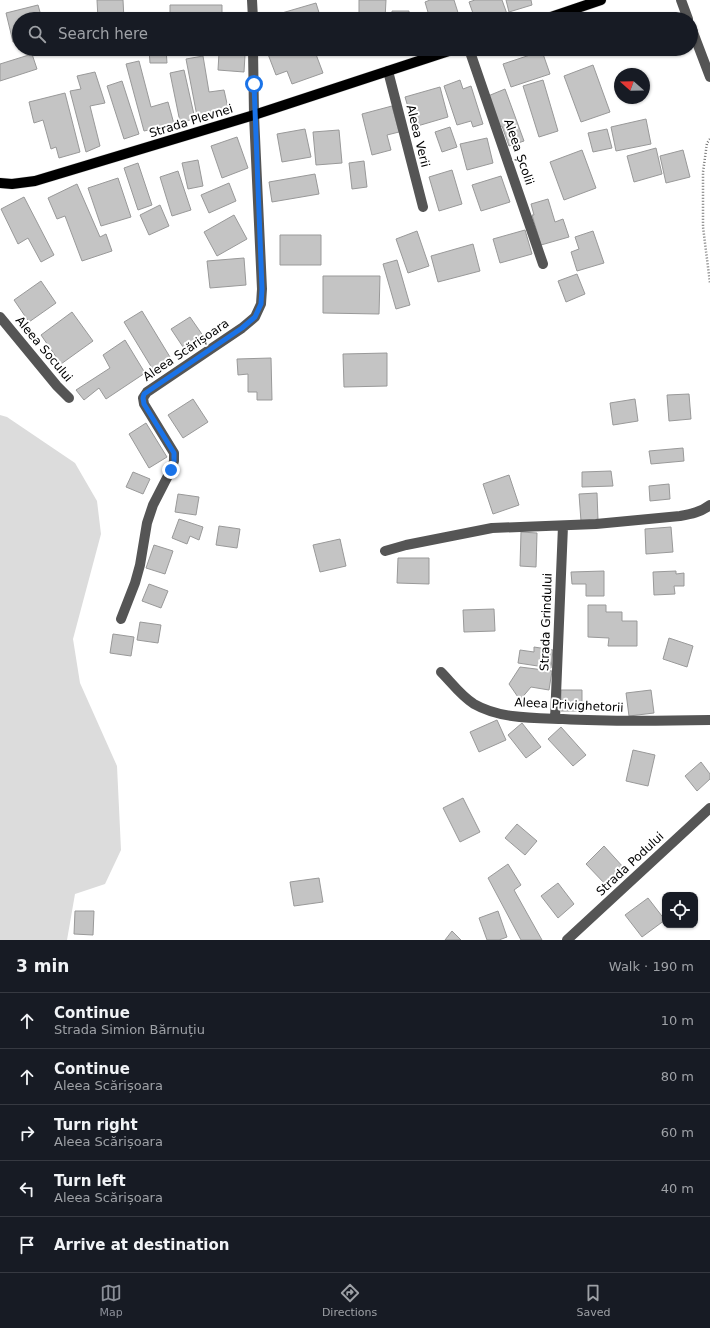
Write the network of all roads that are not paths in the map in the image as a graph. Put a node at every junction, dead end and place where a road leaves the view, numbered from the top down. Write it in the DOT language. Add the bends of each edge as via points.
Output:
graph roads {
  1 [pos="252,0"];
  2 [pos="601,0"];
  3 [pos="681,0"];
  4 [pos="253,12"];
  5 [pos="566,12"];
  6 [pos="685,12"];
  7 [pos="698,45"];
  8 [pos="253,56"];
  9 [pos="434,56"];
  10 [pos="470,56"];
  11 [pos="388,71"];
  12 [pos="710,77"];
  13 [pos="254,115"];
  14 [pos="0,183"];
  15 [pos="423,207"];
  16 [pos="543,264"];
  17 [pos="0,318"];
  18 [pos="68,398"];
  19 [pos="710,505"];
  20 [pos="563,526"];
  21 [pos="385,551"];
  22 [pos="121,619"];
  23 [pos="442,672"];
  24 [pos="555,719"];
  25 [pos="710,720"];
  26 [pos="710,808"];
  27 [pos="567,940"];
  1 -- 4 [label="street"];
  2 -- 5 [label="main road"];
  3 -- 6 [label="street"];
  7 -- 12 [label="street"];
  8 -- 13 [label="street"];
  9 -- 11 [label="main road, Strada Plevnei"];
  10 -- 16 [label="street, Aleea Școlii"];
  11 -- 13 [label="main road, Strada Plevnei"];
  11 -- 15 [label="street, Aleea Verii"];
  13 -- 14 [label="main road, Strada Plevnei" via="35,181"];
  13 -- 22 [label="street, Aleea Scărișoara" via="261,304 255,317 147,392 143,398 144,404 174,453 174,461 153,505 147,523 140,565"];
  17 -- 18 [label="street, Aleea Socului"];
  19 -- 20 [label="street" via="693,514"];
  20 -- 21 [label="street" via="492,528 406,544"];
  20 -- 24 [label="street, Strada Grindului"];
  23 -- 24 [label="street, Aleea Privighetorii" via="463,696 486,709 525,718"];
  24 -- 25 [label="street, Aleea Privighetorii"];
  26 -- 27 [label="street, Strada Podului"];
}
